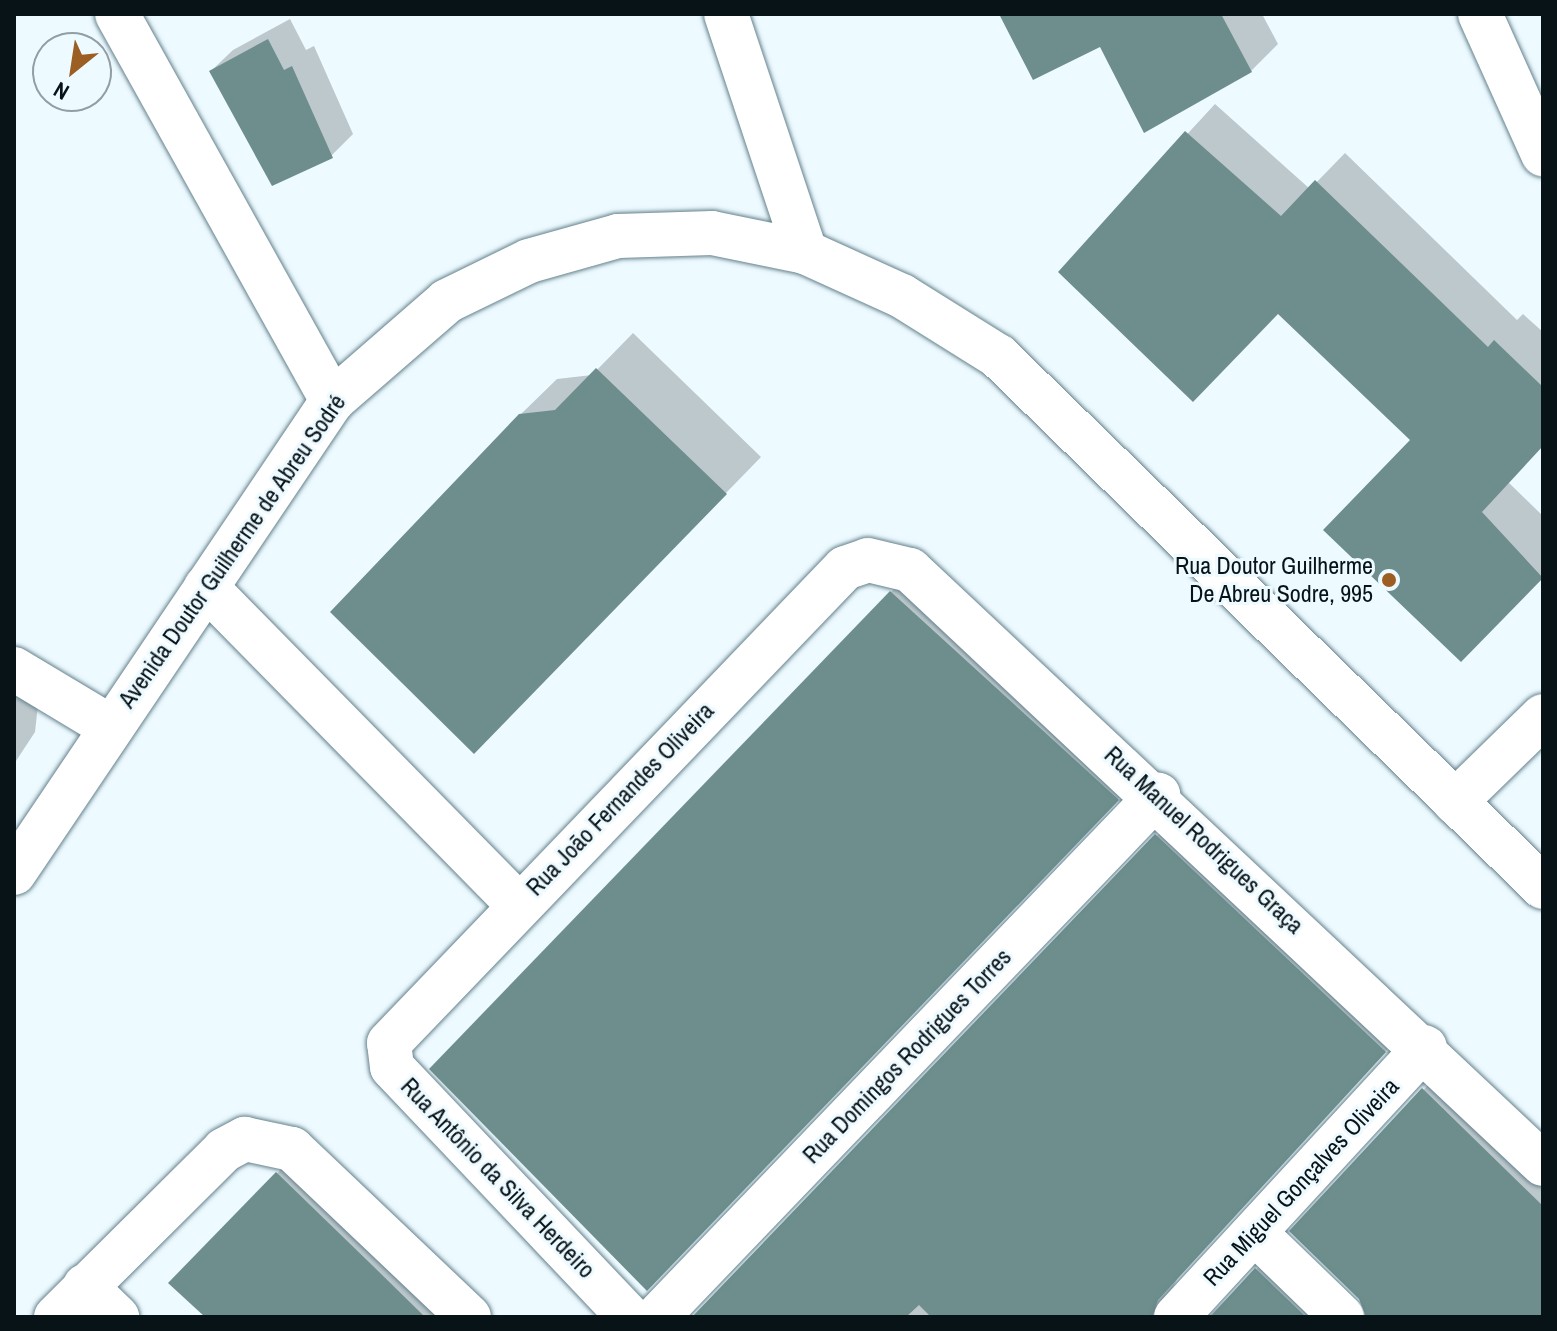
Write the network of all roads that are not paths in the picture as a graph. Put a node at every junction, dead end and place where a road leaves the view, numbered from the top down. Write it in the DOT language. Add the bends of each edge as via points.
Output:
graph roads {
  1 [pos="117,14"];
  2 [pos="726,14"];
  3 [pos="1480,14"];
  4 [pos="1543,154"];
  5 [pos="805,252"];
  6 [pos="332,401"];
  7 [pos="845,568"];
  8 [pos="206,587"];
  9 [pos="14,669"];
  10 [pos="1543,716"];
  11 [pos="109,726"];
  12 [pos="1158,795"];
  13 [pos="1455,802"];
  14 [pos="14,873"];
  15 [pos="1543,887"];
  16 [pos="518,904"];
  17 [pos="396,1032"];
  18 [pos="1425,1047"];
  19 [pos="1543,1164"];
  20 [pos="1255,1233"];
  21 [pos="85,1286"];
  22 [pos="56,1317"];
  23 [pos="117,1317"];
  24 [pos="469,1317"];
  25 [pos="629,1317"];
  26 [pos="657,1317"];
  27 [pos="1176,1317"];
  28 [pos="1342,1317"];
  1 -- 6 [label="street"];
  2 -- 5 [label="street"];
  3 -- 4 [label="street"];
  5 -- 6 [label="street, Avenida Doutor Guilherme de Abreu Sodré" via="712,233 618,236 529,261 447,301"];
  5 -- 13 [label="street, Avenida Doutor Guilherme de Abreu Sodré" via="902,296 998,356"];
  6 -- 8 [label="street, Avenida Doutor Guilherme de Abreu Sodré"];
  7 -- 12 [label="street, Rua Manuel Rodrigues Graça" via="889,560 910,570"];
  7 -- 16 [label="street, Rua João Fernandes Oliveira"];
  8 -- 11 [label="street, Avenida Doutor Guilherme de Abreu Sodré"];
  8 -- 16 [label="street"];
  9 -- 11 [label="street"];
  10 -- 13 [label="street"];
  11 -- 14 [label="street, Avenida Doutor Guilherme de Abreu Sodré"];
  12 -- 18 [label="street, Rua Manuel Rodrigues Graça"];
  12 -- 26 [label="street, Rua Domingos Rodrigues Torres"];
  13 -- 15 [label="street, Avenida Doutor Guilherme de Abreu Sodré"];
  16 -- 17 [label="street, Rua João Fernandes Oliveira"];
  17 -- 25 [label="street, Rua Antônio da Silva Herdeiro" via="392,1067"];
  18 -- 19 [label="street, Rua Manuel Rodrigues Graça"];
  18 -- 20 [label="street, Rua Miguel Gonçalves Oliveira"];
  20 -- 27 [label="street, Rua Miguel Gonçalves Oliveira"];
  20 -- 28 [label="street"];
  21 -- 22 [label="street"];
  21 -- 23 [label="street"];
  21 -- 24 [label="street" via="224,1150 245,1139 292,1149"];
}
